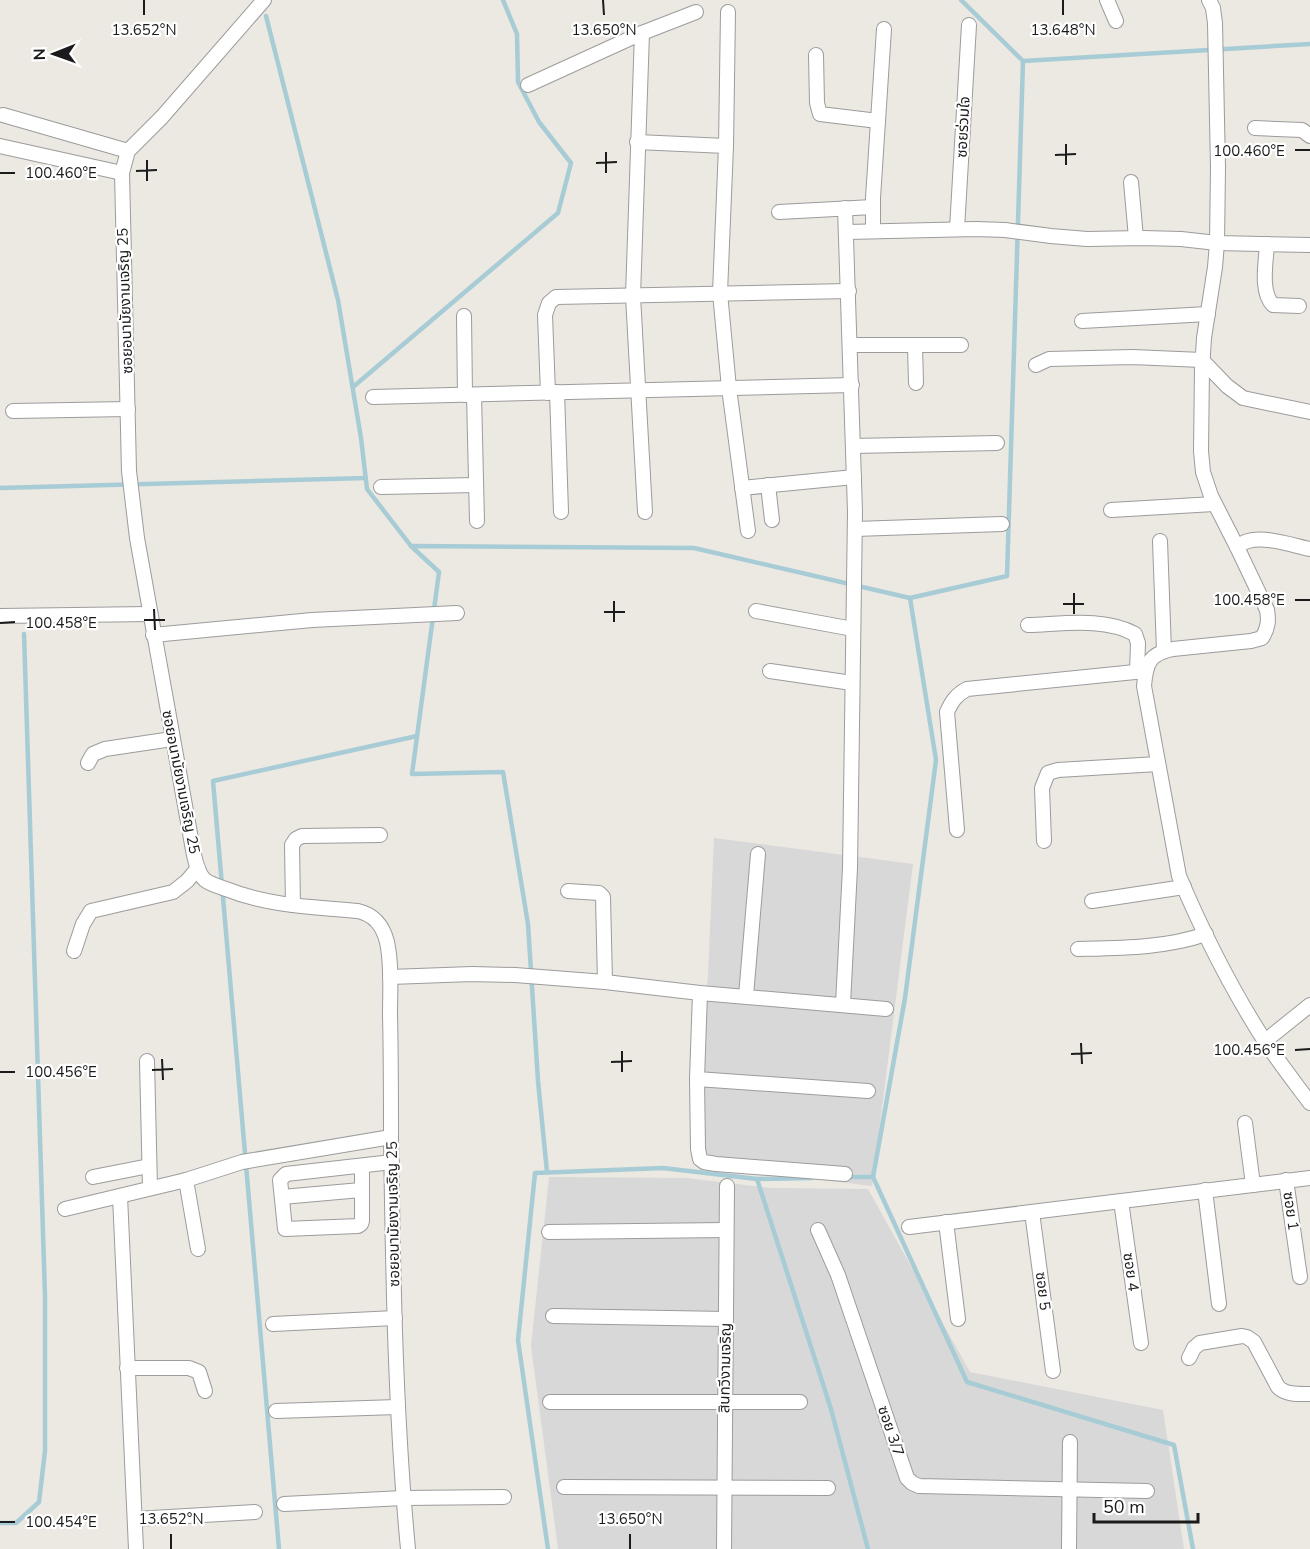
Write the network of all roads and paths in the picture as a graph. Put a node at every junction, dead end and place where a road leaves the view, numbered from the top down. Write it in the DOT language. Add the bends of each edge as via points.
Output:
graph roads {
  1 [pos="264,0"];
  2 [pos="1107,0"];
  3 [pos="1209,0"];
  4 [pos="696,12"];
  5 [pos="728,12"];
  6 [pos="1116,21"];
  7 [pos="969,25"];
  8 [pos="884,28"];
  9 [pos="642,33"];
  10 [pos="816,55"];
  11 [pos="528,85"];
  12 [pos="3,115"];
  13 [pos="878,121"];
  14 [pos="1255,128"];
  15 [pos="1310,136"];
  16 [pos="637,142"];
  17 [pos="0,146"];
  18 [pos="726,146"];
  19 [pos="128,151"];
  20 [pos="122,173"];
  21 [pos="1131,183"];
  22 [pos="873,207"];
  23 [pos="845,208"];
  24 [pos="779,212"];
  25 [pos="957,229"];
  26 [pos="873,231"];
  27 [pos="847,232"];
  28 [pos="1136,238"];
  29 [pos="1217,243"];
  30 [pos="1266,244"];
  31 [pos="1310,245"];
  32 [pos="849,291"];
  33 [pos="720,293"];
  34 [pos="633,296"];
  35 [pos="1299,306"];
  36 [pos="1208,314"];
  37 [pos="464,316"];
  38 [pos="1082,321"];
  39 [pos="850,345"];
  40 [pos="961,345"];
  41 [pos="915,346"];
  42 [pos="1202,360"];
  43 [pos="1036,365"];
  44 [pos="916,383"];
  45 [pos="852,385"];
  46 [pos="729,388"];
  47 [pos="638,391"];
  48 [pos="552,393"];
  49 [pos="470,395"];
  50 [pos="373,397"];
  51 [pos="128,409"];
  52 [pos="14,411"];
  53 [pos="1310,412"];
  54 [pos="997,443"];
  55 [pos="853,446"];
  56 [pos="854,477"];
  57 [pos="768,485"];
  58 [pos="476,486"];
  59 [pos="381,487"];
  60 [pos="742,488"];
  61 [pos="1215,504"];
  62 [pos="1111,510"];
  63 [pos="561,512"];
  64 [pos="645,512"];
  65 [pos="772,520"];
  66 [pos="477,521"];
  67 [pos="1002,524"];
  68 [pos="855,529"];
  69 [pos="748,531"];
  70 [pos="1160,541"];
  71 [pos="1237,547"];
  72 [pos="1310,549"];
  73 [pos="756,611"];
  74 [pos="457,613"];
  75 [pos="149,614"];
  76 [pos="0,615"];
  77 [pos="1028,625"];
  78 [pos="853,629"];
  79 [pos="153,634"];
  80 [pos="1164,651"];
  81 [pos="770,671"];
  82 [pos="1141,672"];
  83 [pos="852,683"];
  84 [pos="172,739"];
  85 [pos="88,763"];
  86 [pos="1158,764"];
  87 [pos="957,830"];
  88 [pos="380,835"];
  89 [pos="1044,841"];
  90 [pos="758,854"];
  91 [pos="198,868"];
  92 [pos="1184,887"];
  93 [pos="568,891"];
  94 [pos="1092,901"];
  95 [pos="293,905"];
  96 [pos="1206,934"];
  97 [pos="1078,949"];
  98 [pos="74,951"];
  99 [pos="390,977"];
  100 [pos="605,982"];
  101 [pos="700,993"];
  102 [pos="746,996"];
  103 [pos="843,1004"];
  104 [pos="1310,1005"];
  105 [pos="886,1009"];
  106 [pos="1265,1041"];
  107 [pos="147,1061"];
  108 [pos="697,1079"];
  109 [pos="868,1091"];
  110 [pos="1310,1103"];
  111 [pos="1245,1123"];
  112 [pos="391,1137"];
  113 [pos="392,1162"];
  114 [pos="149,1166"];
  115 [pos="362,1166"];
  116 [pos="845,1174"];
  117 [pos="93,1177"];
  118 [pos="1310,1178"];
  119 [pos="186,1180"];
  120 [pos="1286,1180"];
  121 [pos="1253,1185"];
  122 [pos="727,1186"];
  123 [pos="150,1188"];
  124 [pos="362,1190"];
  125 [pos="1205,1190"];
  126 [pos="120,1196"];
  127 [pos="282,1197"];
  128 [pos="1121,1201"];
  129 [pos="65,1209"];
  130 [pos="1032,1212"];
  131 [pos="946,1222"];
  132 [pos="909,1227"];
  133 [pos="726,1230"];
  134 [pos="818,1230"];
  135 [pos="549,1232"];
  136 [pos="198,1249"];
  137 [pos="1300,1277"];
  138 [pos="1220,1304"];
  139 [pos="553,1316"];
  140 [pos="395,1318"];
  141 [pos="726,1319"];
  142 [pos="958,1319"];
  143 [pos="273,1324"];
  144 [pos="1141,1343"];
  145 [pos="1189,1358"];
  146 [pos="127,1368"];
  147 [pos="1053,1371"];
  148 [pos="205,1391"];
  149 [pos="1310,1394"];
  150 [pos="550,1402"];
  151 [pos="800,1402"];
  152 [pos="724,1403"];
  153 [pos="398,1407"];
  154 [pos="276,1411"];
  155 [pos="1070,1442"];
  156 [pos="564,1486"];
  157 [pos="724,1488"];
  158 [pos="828,1488"];
  159 [pos="1069,1489"];
  160 [pos="1147,1491"];
  161 [pos="504,1497"];
  162 [pos="403,1498"];
  163 [pos="284,1504"];
  164 [pos="255,1512"];
  165 [pos="135,1519"];
  166 [pos="136,1549"];
  167 [pos="408,1549"];
  168 [pos="724,1549"];
  169 [pos="1069,1549"];
  1 -- 19 [label="street, ซอยอนามัยงามเจริญ 25"];
  2 -- 6 [label="street"];
  3 -- 29 [label="street" via="1216,45"];
  4 -- 9 [label="street"];
  5 -- 18 [label="street"];
  7 -- 25 [label="street, ซอยร่วมใจ"];
  8 -- 13 [label="street"];
  9 -- 11 [label="street"];
  9 -- 16 [label="street"];
  10 -- 13 [label="street" via="820,114"];
  12 -- 19 [label="street"];
  13 -- 22 [label="street"];
  14 -- 15 [label="street" via="1302,130"];
  16 -- 18 [label="street"];
  16 -- 34 [label="street"];
  17 -- 20 [label="street"];
  18 -- 33 [label="street"];
  19 -- 20 [label="street, ซอยอนามัยงามเจริญ 25"];
  20 -- 51 [label="street, ซอยอนามัยงามเจริญ 25"];
  21 -- 28 [label="street"];
  22 -- 23 [label="street"];
  22 -- 26 [label="street"];
  23 -- 24 [label="street"];
  23 -- 27 [label="street"];
  25 -- 26 [label="street"];
  25 -- 28 [label="street" via="1087,239"];
  26 -- 27 [label="street"];
  27 -- 32 [label="street"];
  28 -- 29 [label="street"];
  29 -- 30 [label="street"];
  29 -- 36 [label="street"];
  30 -- 31 [label="street"];
  30 -- 35 [label="street" via="1268,301 1273,305"];
  32 -- 33 [label="street"];
  32 -- 39 [label="street"];
  33 -- 34 [label="street"];
  33 -- 46 [label="street"];
  34 -- 47 [label="street"];
  34 -- 48 [label="street" via="552,299 545,315"];
  36 -- 38 [label="street"];
  36 -- 42 [label="street"];
  37 -- 49 [label="street"];
  39 -- 41 [label="street"];
  39 -- 45 [label="street"];
  40 -- 41 [label="street"];
  41 -- 44 [label="street"];
  42 -- 43 [label="street" via="1132,357 1049,360"];
  42 -- 53 [label="street" via="1243,398"];
  42 -- 61 [label="street" via="1203,472"];
  45 -- 46 [label="street"];
  45 -- 55 [label="street"];
  46 -- 47 [label="street"];
  46 -- 60 [label="street"];
  47 -- 48 [label="street"];
  47 -- 64 [label="street"];
  48 -- 49 [label="street"];
  48 -- 63 [label="street"];
  49 -- 50 [label="street"];
  49 -- 58 [label="street"];
  51 -- 52 [label="street"];
  51 -- 75 [label="street, ซอยอนามัยงามเจริญ 25" via="129,471"];
  54 -- 55 [label="street"];
  55 -- 56 [label="street"];
  56 -- 57 [label="street"];
  56 -- 68 [label="street"];
  57 -- 60 [label="street"];
  57 -- 65 [label="street"];
  58 -- 59 [label="street"];
  58 -- 66 [label="street"];
  60 -- 69 [label="street"];
  61 -- 62 [label="street"];
  61 -- 71 [label="street"];
  67 -- 68 [label="street"];
  68 -- 78 [label="street"];
  70 -- 80 [label="street"];
  71 -- 72 [label="street" via="1261,539"];
  71 -- 80 [label="street" via="1267,610 1262,638"];
  73 -- 78 [label="street"];
  74 -- 79 [label="street" via="312,620"];
  75 -- 76 [label="street"];
  75 -- 79 [label="street, ซอยอนามัยงามเจริญ 25"];
  77 -- 82 [label="street" via="1102,623 1125,629 1135,634"];
  78 -- 83 [label="street"];
  79 -- 84 [label="street, ซอยอนามัยงามเจริญ 25"];
  80 -- 82 [label="street"];
  81 -- 83 [label="street"];
  82 -- 86 [label="street"];
  82 -- 87 [label="street" via="967,689 958,694 947,712"];
  83 -- 103 [label="street" via="850,868"];
  84 -- 85 [label="street" via="105,749 93,754"];
  84 -- 91 [label="street, ซอยอนามัยงามเจริญ 25"];
  86 -- 89 [label="street" via="1048,773 1042,788"];
  86 -- 92 [label="street"];
  88 -- 95 [label="street" via="296,839 292,845"];
  90 -- 102 [label="street"];
  91 -- 95 [label="street, ซอยอนามัยงามเจริญ 25" via="205,880 214,885 255,900"];
  91 -- 98 [label="street" via="173,892 91,911"];
  92 -- 94 [label="street"];
  92 -- 96 [label="street"];
  93 -- 100 [label="street" via="599,893 603,897"];
  95 -- 99 [label="street, ซอยอนามัยงามเจริญ 25" via="358,911 376,919 386,938"];
  96 -- 97 [label="street" via="1140,946"];
  96 -- 106 [label="street"];
  99 -- 100 [label="street" via="472,974"];
  99 -- 112 [label="street, ซอยอนามัยงามเจริญ 25"];
  100 -- 101 [label="street"];
  101 -- 102 [label="street"];
  101 -- 108 [label="street"];
  102 -- 103 [label="street"];
  103 -- 105 [label="street"];
  104 -- 106 [label="street"];
  106 -- 110 [label="street"];
  107 -- 114 [label="street"];
  108 -- 109 [label="street"];
  108 -- 116 [label="street" via="698,1149 704,1162"];
  111 -- 121 [label="street"];
  112 -- 113 [label="street, ซอยอนามัยงามเจริญ 25"];
  112 -- 119 [label="street" via="242,1162"];
  113 -- 115 [label="street"];
  113 -- 140 [label="street, ซอยอนามัยงามเจริญ 25"];
  114 -- 117 [label="street"];
  114 -- 123 [label="street"];
  115 -- 124 [label="street"];
  115 -- 127 [label="street" via="286,1174 280,1180"];
  118 -- 120 [label="street"];
  119 -- 123 [label="street"];
  119 -- 136 [label="street"];
  120 -- 121 [label="street"];
  120 -- 137 [label="street, ซอย 1"];
  121 -- 125 [label="street"];
  122 -- 133 [label="street, สินทวีงามเจริญ"];
  123 -- 126 [label="street"];
  124 -- 127 [label="street"];
  124 -- 127 [label="street" via="363,1221 358,1226 285,1229"];
  125 -- 128 [label="street"];
  125 -- 138 [label="street"];
  126 -- 129 [label="street"];
  126 -- 146 [label="street"];
  128 -- 130 [label="street"];
  128 -- 144 [label="street, ซอย 4"];
  130 -- 131 [label="street"];
  130 -- 147 [label="street, ซอย 5"];
  131 -- 132 [label="street"];
  131 -- 142 [label="street"];
  133 -- 135 [label="street"];
  133 -- 141 [label="street, สินทวีงามเจริญ"];
  134 -- 159 [label="street, ซอย 3/7" via="838,1275 907,1478 919,1485"];
  139 -- 141 [label="street"];
  140 -- 143 [label="street"];
  140 -- 153 [label="street, ซอยอนามัยงามเจริญ 25"];
  141 -- 152 [label="street, สินทวีงามเจริญ"];
  145 -- 149 [label="street" via="1200,1344 1247,1337 1258,1348 1282,1392"];
  146 -- 148 [label="street" via="189,1368 199,1371"];
  146 -- 165 [label="street"];
  150 -- 152 [label="street"];
  151 -- 152 [label="street"];
  152 -- 157 [label="street, สินทวีงามเจริญ"];
  153 -- 154 [label="street"];
  153 -- 162 [label="street, ซอยอนามัยงามเจริญ 25"];
  155 -- 159 [label="street"];
  156 -- 157 [label="street"];
  157 -- 158 [label="street"];
  157 -- 168 [label="street, สินทวีงามเจริญ"];
  159 -- 160 [label="street, ซอย 3/7"];
  159 -- 169 [label="street"];
  161 -- 162 [label="street"];
  162 -- 163 [label="street"];
  162 -- 167 [label="street, ซอยอนามัยงามเจริญ 25"];
  164 -- 165 [label="street"];
  165 -- 166 [label="street"];
}
